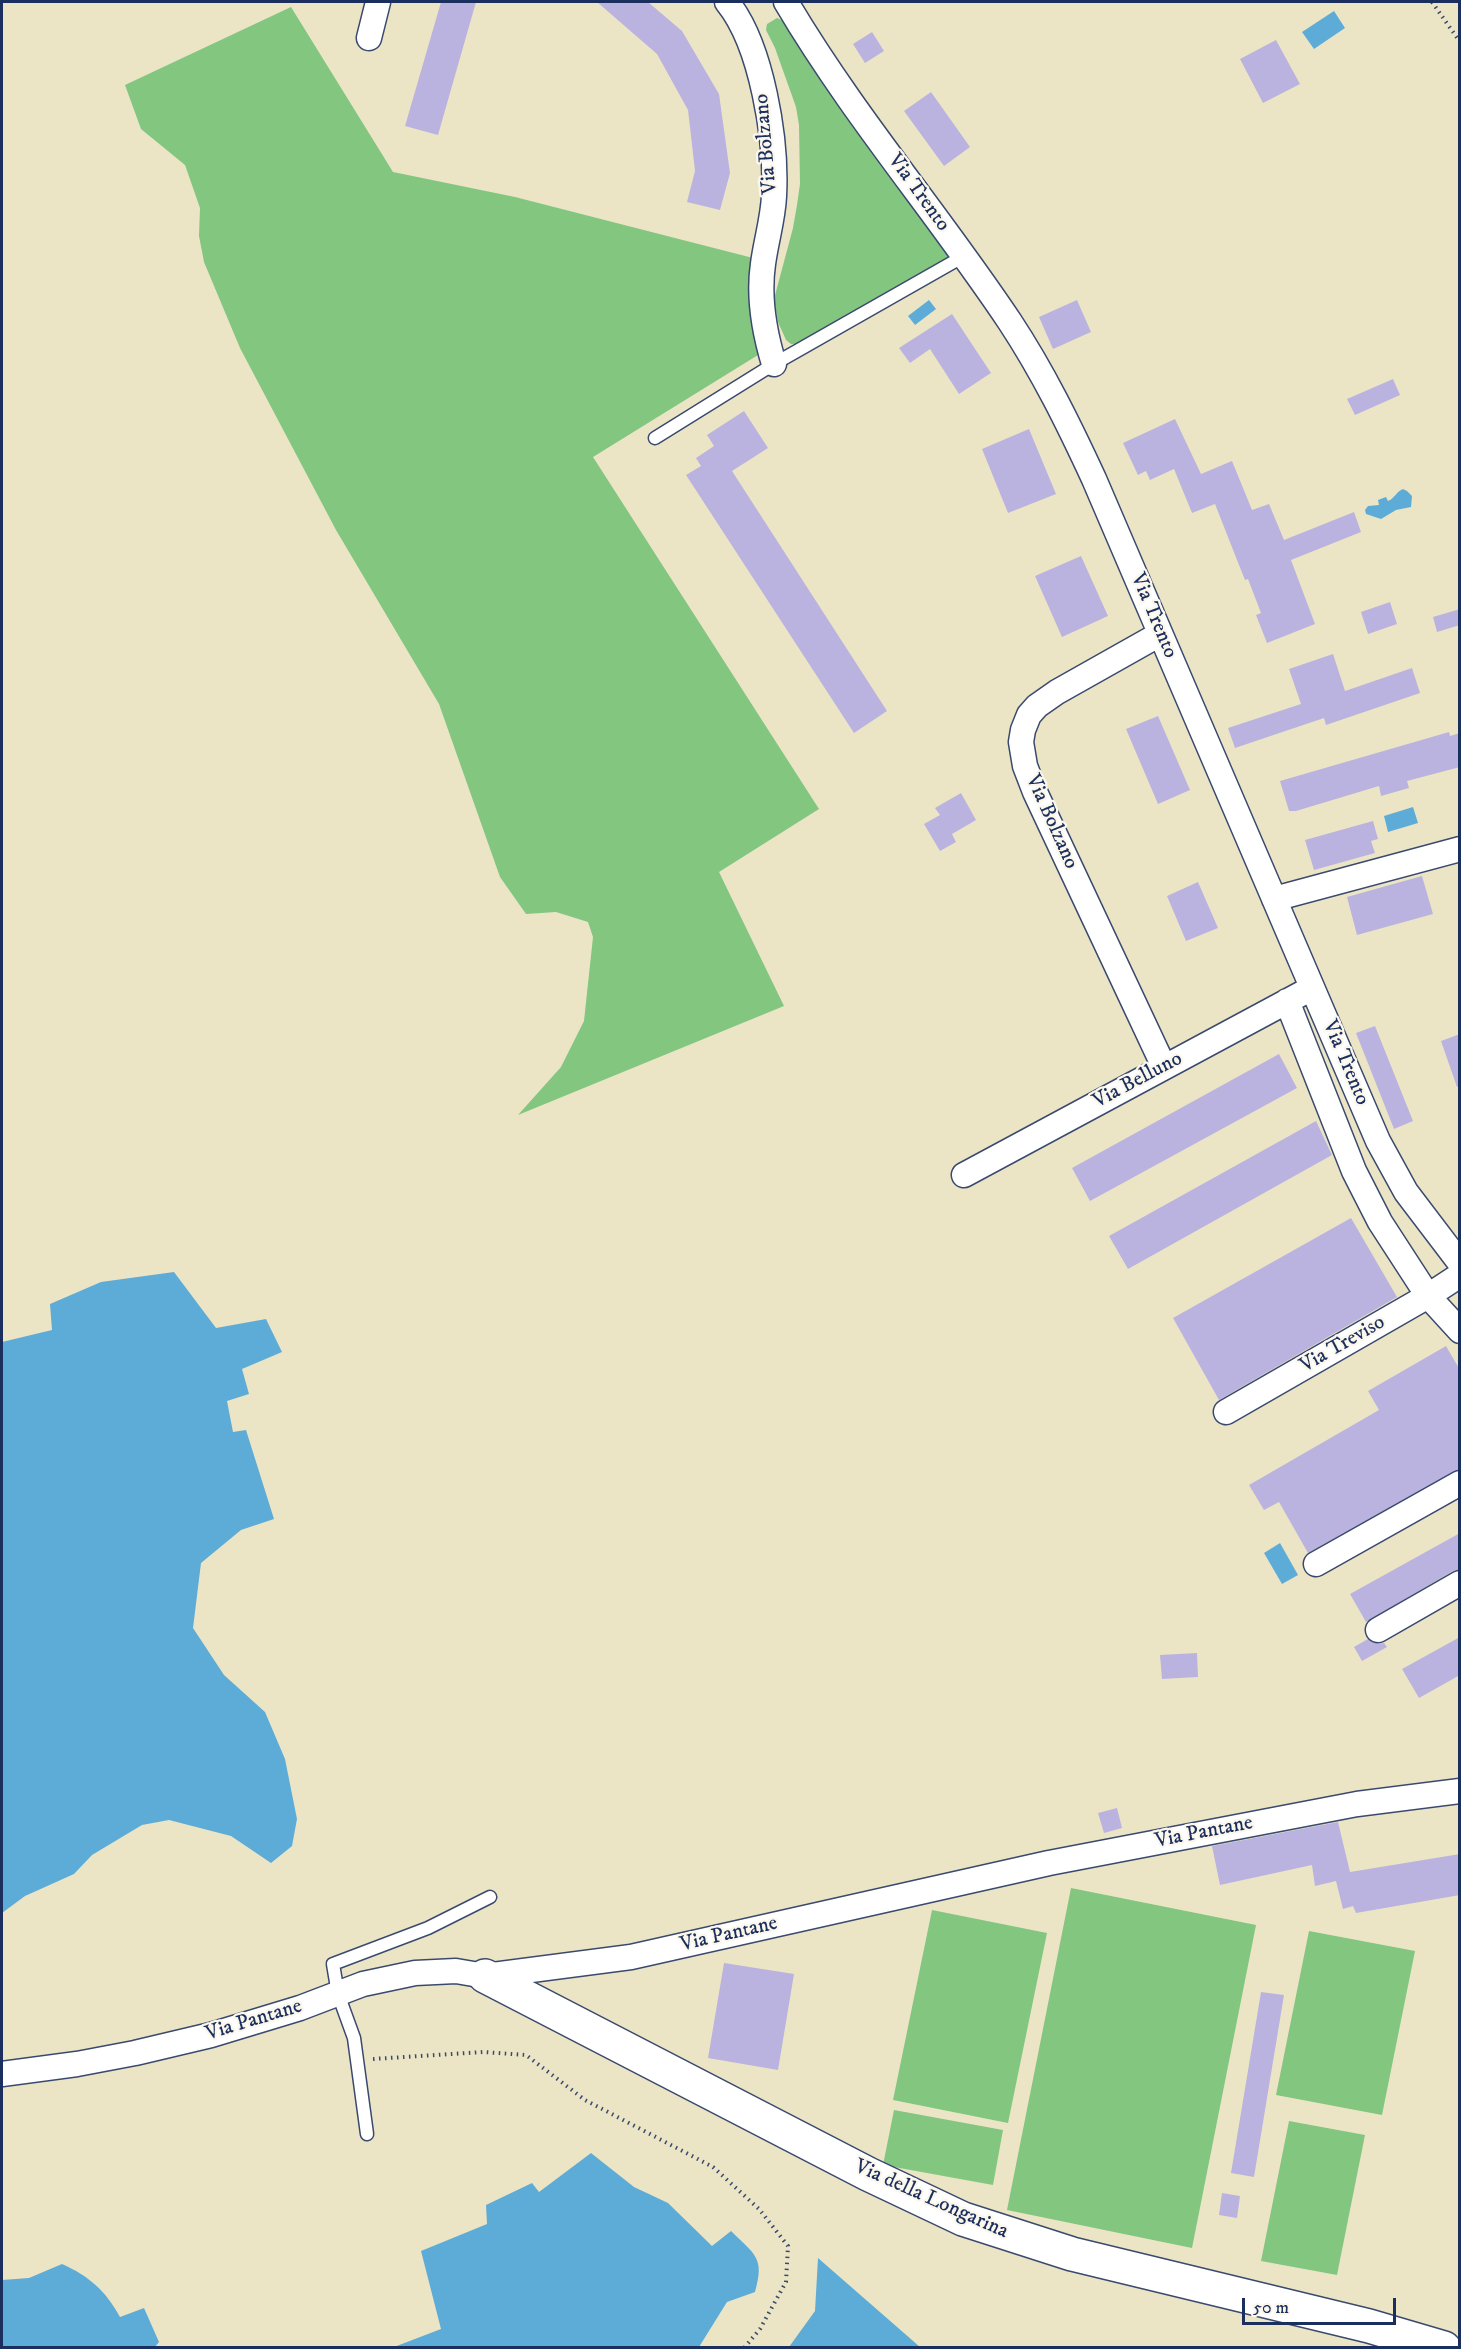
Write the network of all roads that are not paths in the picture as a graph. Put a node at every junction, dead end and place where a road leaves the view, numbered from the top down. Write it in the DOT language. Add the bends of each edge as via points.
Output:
graph roads {
  1 [pos="378,2"];
  2 [pos="726,2"];
  3 [pos="786,2"];
  4 [pos="369,38"];
  5 [pos="964,256"];
  6 [pos="774,364"];
  7 [pos="656,438"];
  8 [pos="1160,634"];
  9 [pos="1460,849"];
  10 [pos="1275,899"];
  11 [pos="1312,988"];
  12 [pos="1287,1001"];
  13 [pos="1164,1067"];
  14 [pos="964,1175"];
  15 [pos="1460,1263"];
  16 [pos="1460,1275"];
  17 [pos="1428,1296"];
  18 [pos="1460,1331"];
  19 [pos="1226,1412"];
  20 [pos="1460,1483"];
  21 [pos="1316,1564"];
  22 [pos="1460,1584"];
  23 [pos="1378,1630"];
  24 [pos="1460,1791"];
  25 [pos="490,1897"];
  26 [pos="485,1976"];
  27 [pos="338,1994"];
  28 [pos="2,2074"];
  29 [pos="367,2134"];
  30 [pos="1444,2348"];
  1 -- 4 [label="street"];
  2 -- 6 [label="street, Via Bolzano" via="743,29 769,120 774,195 761,302"];
  3 -- 5 [label="street, Via Trento"];
  5 -- 6 [label="lane"];
  5 -- 8 [label="street, Via Trento" via="1057,402"];
  6 -- 7 [label="lane"];
  8 -- 10 [label="street, Via Trento"];
  8 -- 13 [label="street, Via Bolzano" via="1045,699 1029,715 1021,742 1035,792"];
  9 -- 10 [label="street"];
  10 -- 11 [label="street, Via Trento"];
  11 -- 12 [label="street, Via Belluno"];
  11 -- 15 [label="street, Via Trento" via="1388,1161"];
  12 -- 13 [label="street, Via Belluno"];
  12 -- 17 [label="street" via="1358,1179"];
  13 -- 14 [label="street, Via Belluno"];
  16 -- 17 [label="street, Via Treviso"];
  17 -- 18 [label="street"];
  17 -- 19 [label="street, Via Treviso"];
  20 -- 21 [label="street"];
  22 -- 23 [label="street"];
  24 -- 26 [label="street, Via Pantane" via="1357,1804 1049,1863 631,1956"];
  25 -- 27 [label="lane" via="428,1928 333,1964"];
  26 -- 27 [label="street, Via Pantane" via="456,1971 415,1973 363,1984"];
  26 -- 30 [label="street, Via della Longarina" via="867,2174 963,2219 1071,2254 1369,2326"];
  27 -- 28 [label="street, Via Pantane" via="211,2035 135,2054"];
  27 -- 29 [label="lane" via="354,2038"];
}
